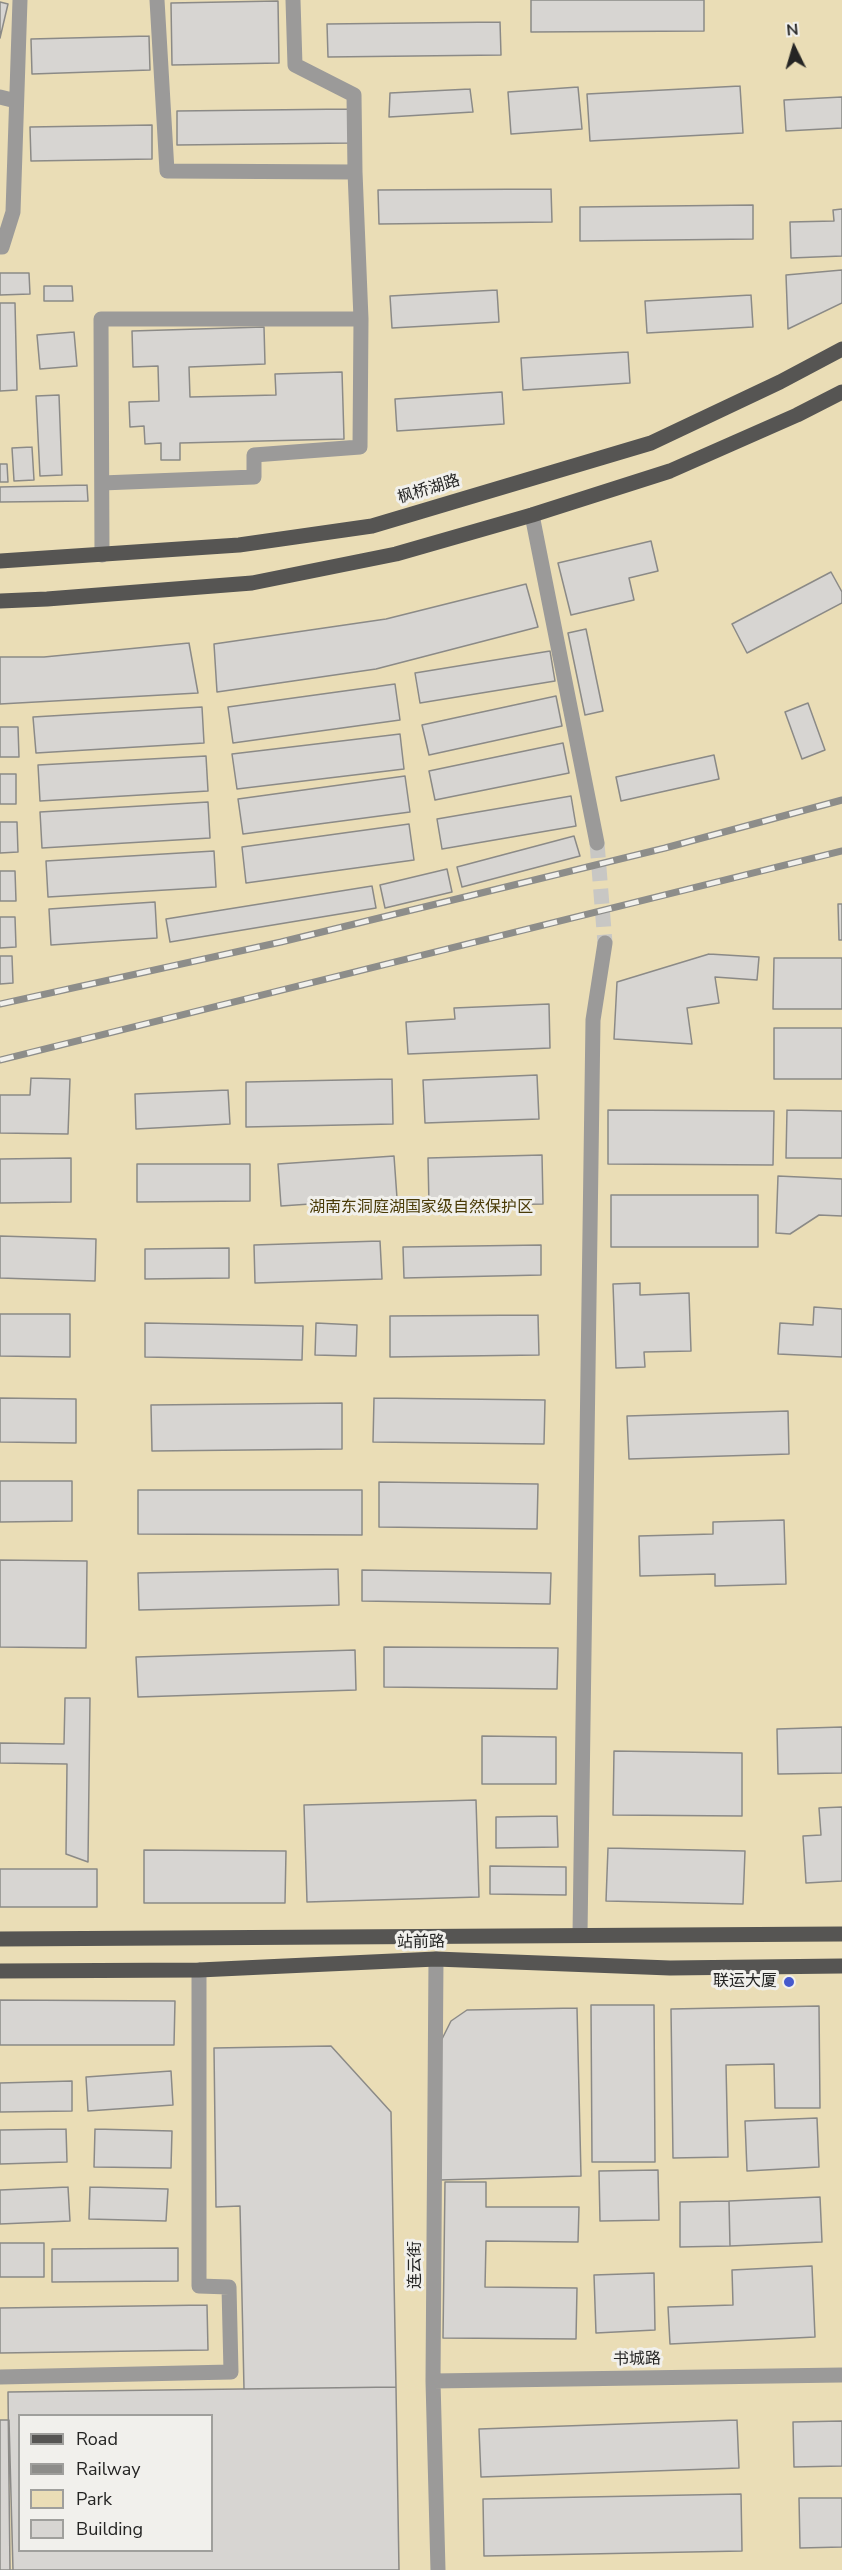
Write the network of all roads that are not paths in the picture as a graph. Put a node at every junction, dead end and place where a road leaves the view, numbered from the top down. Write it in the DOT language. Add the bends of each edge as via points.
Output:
graph roads {
  1 [pos="20,0"];
  2 [pos="157,0"];
  3 [pos="293,0"];
  4 [pos="0,97"];
  5 [pos="16,101"];
  6 [pos="355,172"];
  7 [pos="0,247"];
  8 [pos="360,319"];
  9 [pos="842,349"];
  10 [pos="842,392"];
  11 [pos="102,483"];
  12 [pos="532,515"];
  13 [pos="102,555"];
  14 [pos="0,561"];
  15 [pos="0,601"];
  16 [pos="597,843"];
  17 [pos="605,943"];
  18 [pos="580,1934"];
  19 [pos="842,1934"];
  20 [pos="0,1939"];
  21 [pos="436,1959"];
  22 [pos="842,1966"];
  23 [pos="200,1970"];
  24 [pos="0,1971"];
  25 [pos="842,2375"];
  26 [pos="0,2377"];
  27 [pos="434,2381"];
  28 [pos="438,2570"];
  1 -- 5 [label="street"];
  2 -- 6 [label="street" via="167,171"];
  3 -- 6 [label="street" via="295,65 354,95"];
  4 -- 5 [label="street"];
  5 -- 7 [label="street" via="13,212"];
  6 -- 8 [label="street"];
  8 -- 11 [label="street" via="360,447 254,455 254,477"];
  8 -- 11 [label="street" via="102,319"];
  9 -- 13 [label="main road, 枫桥湖路" via="651,443 372,526 239,544"];
  10 -- 12 [label="main road" via="670,471"];
  11 -- 13 [label="street"];
  12 -- 15 [label="main road" via="396,554 252,583"];
  12 -- 16 [label="street"];
  13 -- 14 [label="main road, 枫桥湖路"];
  17 -- 18 [label="street" via="593,1020"];
  18 -- 19 [label="main road, 站前路"];
  18 -- 20 [label="main road, 站前路"];
  21 -- 22 [label="main road, 站前路" via="670,1968"];
  21 -- 23 [label="main road, 站前路"];
  21 -- 27 [label="street, 连云街"];
  23 -- 24 [label="main road, 站前路"];
  23 -- 26 [label="street" via="199,2286 229,2287 231,2372"];
  25 -- 27 [label="street, 书城路"];
  27 -- 28 [label="street, 连云街"];
}
